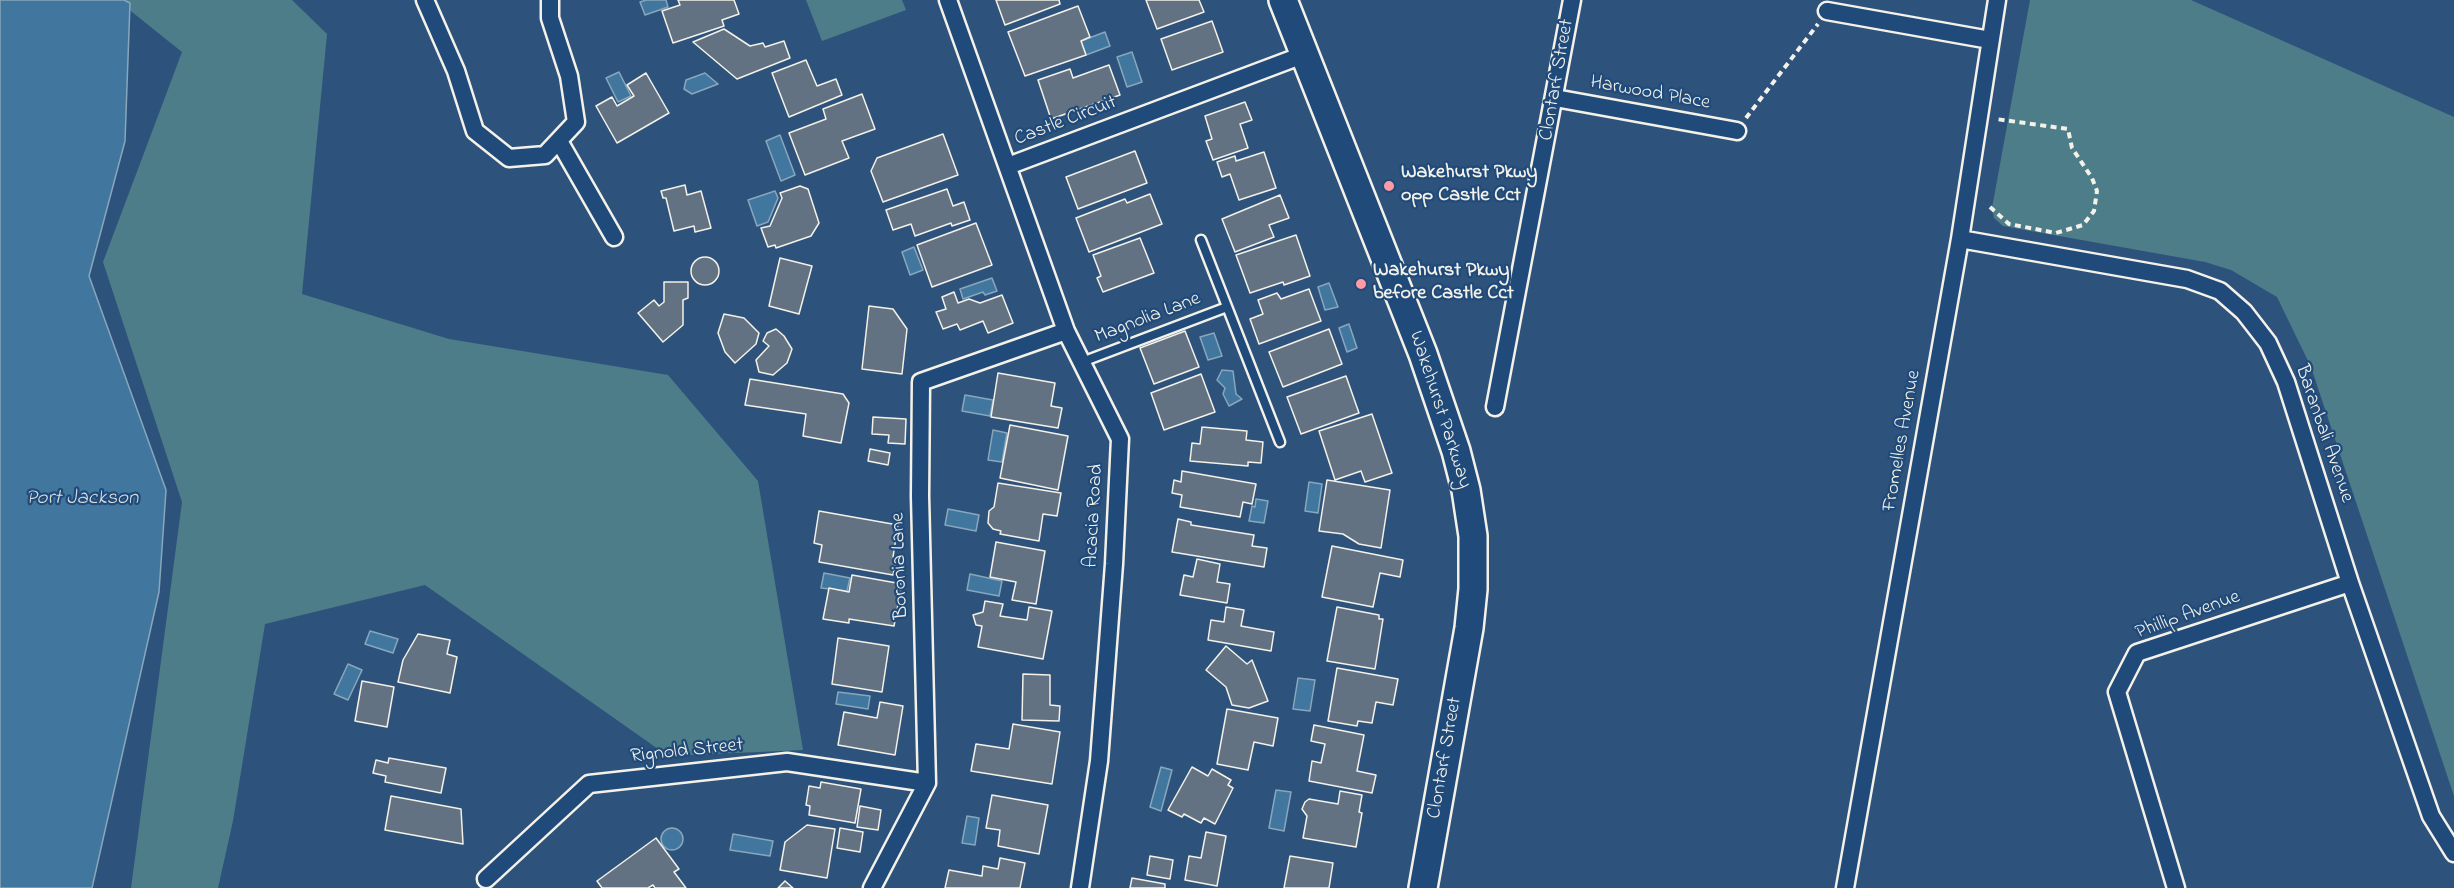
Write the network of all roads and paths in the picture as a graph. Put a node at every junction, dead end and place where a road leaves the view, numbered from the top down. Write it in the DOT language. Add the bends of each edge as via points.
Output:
graph roads {
  1 [pos="425,0"];
  2 [pos="550,0"];
  3 [pos="948,0"];
  4 [pos="1283,0"];
  5 [pos="1572,0"];
  6 [pos="1997,0"];
  7 [pos="1827,11"];
  8 [pos="1990,40"];
  9 [pos="1304,54"];
  10 [pos="1555,98"];
  11 [pos="1996,119"];
  12 [pos="1737,131"];
  13 [pos="559,141"];
  14 [pos="1008,166"];
  15 [pos="1990,207"];
  16 [pos="614,237"];
  17 [pos="1960,238"];
  18 [pos="1201,240"];
  19 [pos="1227,307"];
  20 [pos="1066,331"];
  21 [pos="1082,362"];
  22 [pos="1495,407"];
  23 [pos="1280,442"];
  24 [pos="2350,583"];
  25 [pos="1469,628"];
  26 [pos="927,783"];
  27 [pos="2454,853"];
  28 [pos="486,879"];
  29 [pos="872,888"];
  30 [pos="1080,888"];
  31 [pos="1423,888"];
  32 [pos="1845,888"];
  33 [pos="2176,888"];
  1 -- 13 [label="street" via="456,71 475,131 509,158 545,155"];
  2 -- 13 [label="street" via="550,18 569,76 576,122"];
  3 -- 14 [label="street, Castle Circuit"];
  4 -- 9 [label="main road, Wakehurst Parkway"];
  5 -- 10 [label="street, Clontarf Street"];
  6 -- 8 [label="street, Fromelles Avenue"];
  7 -- 8 [label="street"];
  7 -- 12 [label="path"];
  8 -- 17 [label="street, Fromelles Avenue"];
  9 -- 14 [label="street, Castle Circuit"];
  9 -- 25 [label="main road, Wakehurst Parkway" via="1423,354 1456,451 1473,536"];
  10 -- 12 [label="street, Harwood Place"];
  10 -- 22 [label="street, Clontarf Street"];
  11 -- 15 [label="path" via="2068,129 2072,148 2097,191 2094,211 2083,225 2056,233 2009,224"];
  13 -- 16 [label="street"];
  14 -- 20 [label="street, Acacia Road"];
  17 -- 24 [label="street, Baranbali Avenue" via="2187,279 2220,291 2244,312 2268,343 2286,382"];
  17 -- 32 [label="street, Fromelles Avenue"];
  18 -- 19 [label="lane, Magnolia Lane"];
  19 -- 21 [label="lane, Magnolia Lane"];
  19 -- 23 [label="lane, Magnolia Lane"];
  20 -- 21 [label="street, Acacia Road"];
  20 -- 26 [label="street, Boronia Lane" via="921,382"];
  21 -- 30 [label="street, Acacia Road" via="1120,439 1099,761"];
  24 -- 27 [label="street, Baranbali Avenue" via="2431,816"];
  24 -- 33 [label="street, Phillip Avenue" via="2137,653 2117,692"];
  25 -- 31 [label="main road, Clontarf Street"];
  26 -- 28 [label="street, Rignold Street" via="787,762 590,784"];
  26 -- 29 [label="street, Boronia Lane"];
}
